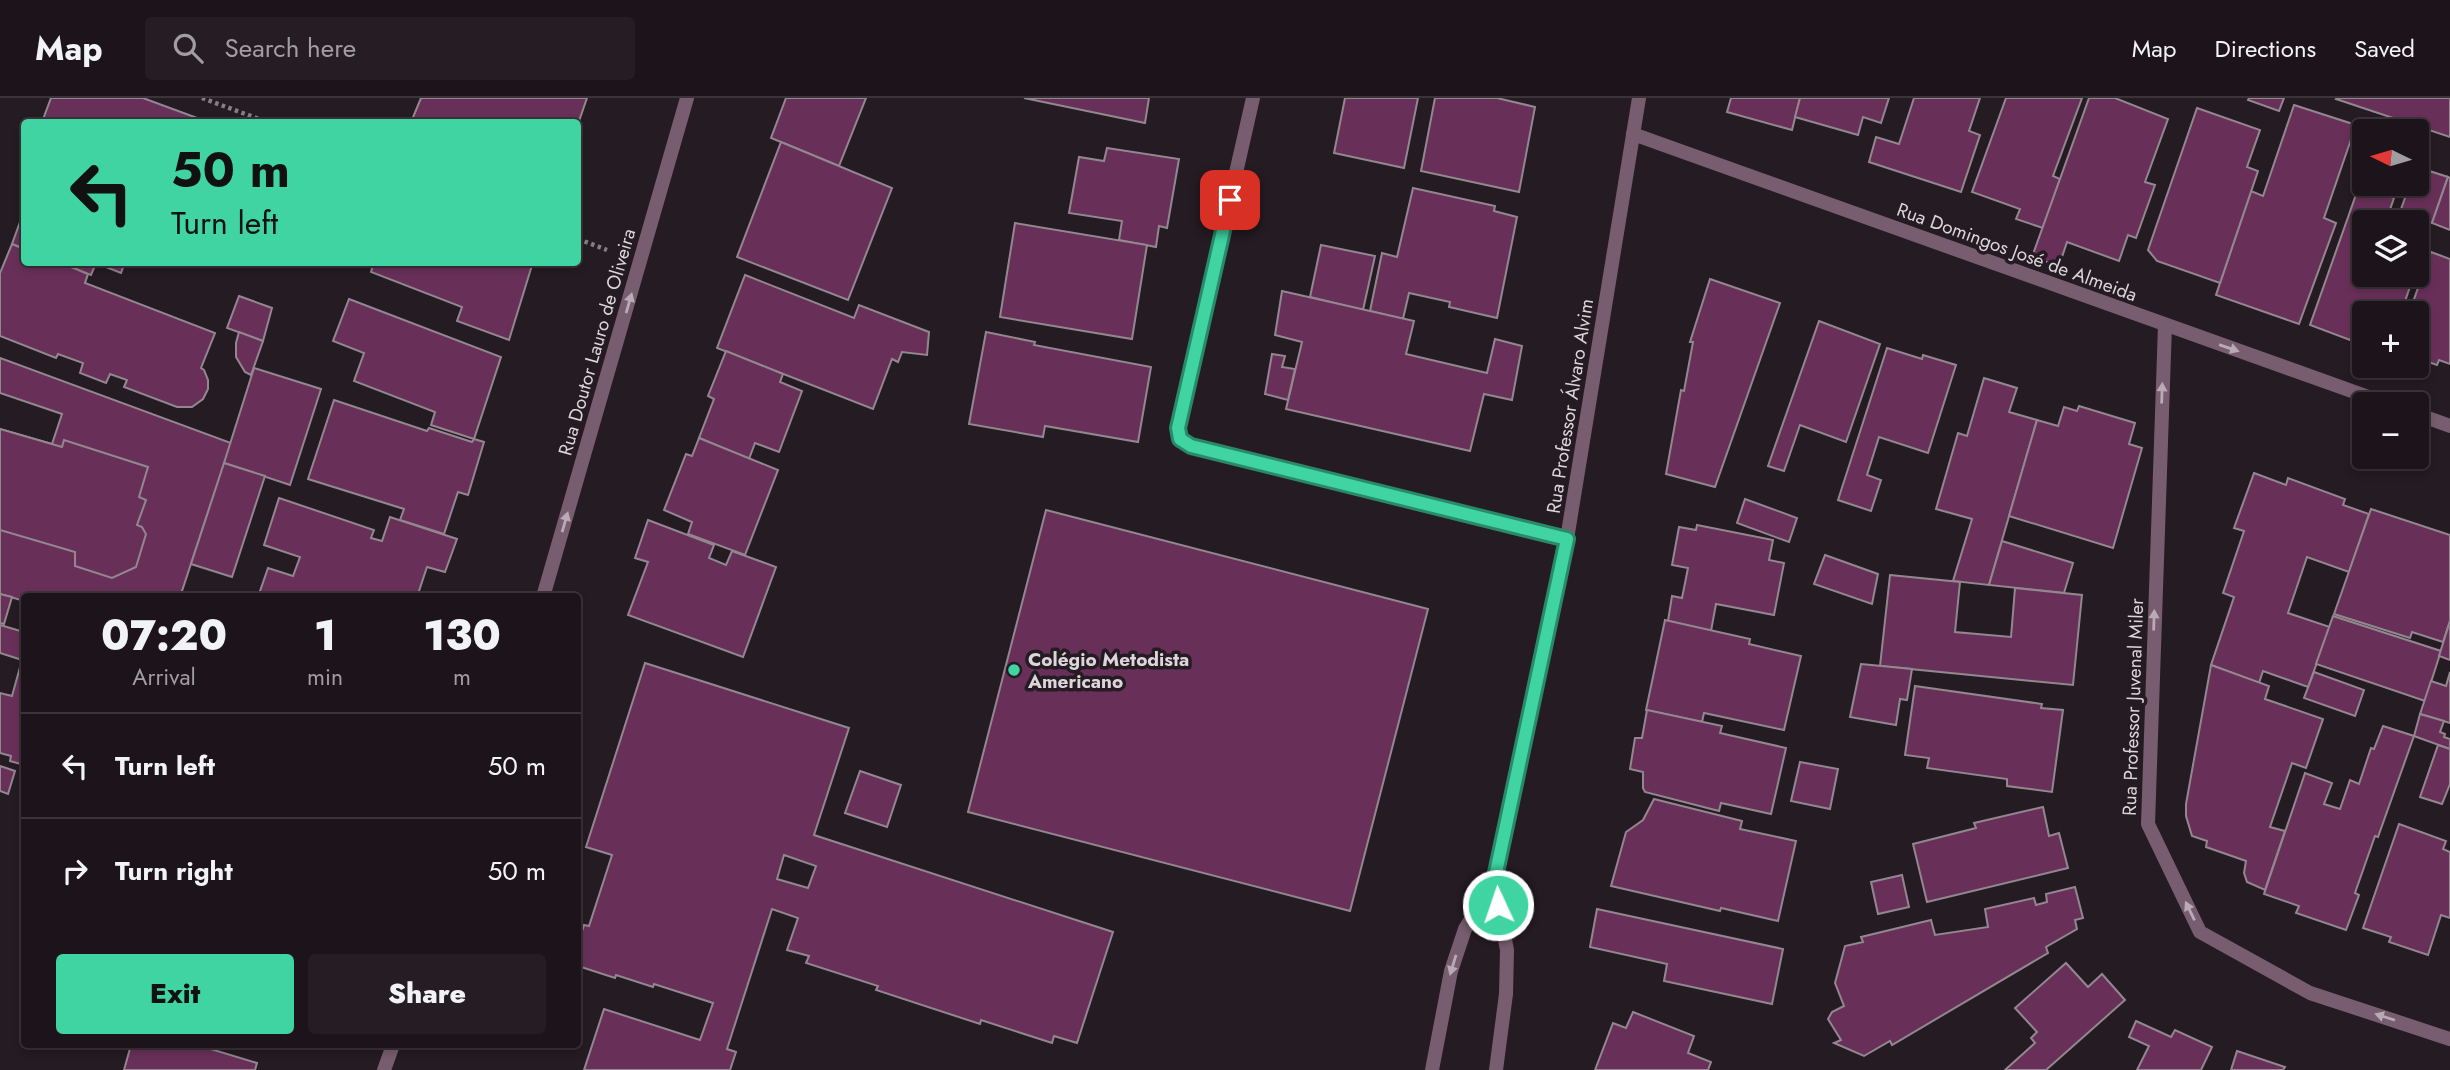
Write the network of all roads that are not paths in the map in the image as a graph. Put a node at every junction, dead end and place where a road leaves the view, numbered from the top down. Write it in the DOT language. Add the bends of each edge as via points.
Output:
graph roads {
  1 [pos="687,98"];
  2 [pos="1253,98"];
  3 [pos="1639,98"];
  4 [pos="1633,134"];
  5 [pos="2165,325"];
  6 [pos="2354,392"];
  7 [pos="2429,418"];
  8 [pos="2450,426"];
  9 [pos="1567,539"];
  10 [pos="544,593"];
  11 [pos="1494,882"];
  12 [pos="2450,1039"];
  13 [pos="392,1048"];
  14 [pos="384,1070"];
  15 [pos="1432,1070"];
  16 [pos="1496,1070"];
  10 -- 1 [label="street, Rua Doutor Lauro de Oliveira, one-way"];
  2 -- 9 [label="street" via="1178,428 1180,439 1191,446"];
  3 -- 4 [label="street, Rua Professor Álvaro Alvim"];
  4 -- 5 [label="street, Rua Domingos José de Almeida"];
  4 -- 9 [label="street, Rua Professor Álvaro Alvim"];
  5 -- 6 [label="street, Rua Domingos José de Almeida, one-way"];
  12 -- 5 [label="street, Rua Professor Juvenal Miler, one-way" via="2311,993 2200,932 2148,824"];
  7 -- 8 [label="street"];
  9 -- 11 [label="street, Rua Professor Álvaro Alvim"];
  11 -- 15 [label="street, Rua Professor Álvaro Alvim, one-way" via="1465,929 1451,971"];
  11 -- 16 [label="street, Rua Professor Álvaro Alvim" via="1507,950"];
  13 -- 14 [label="street"];
}
